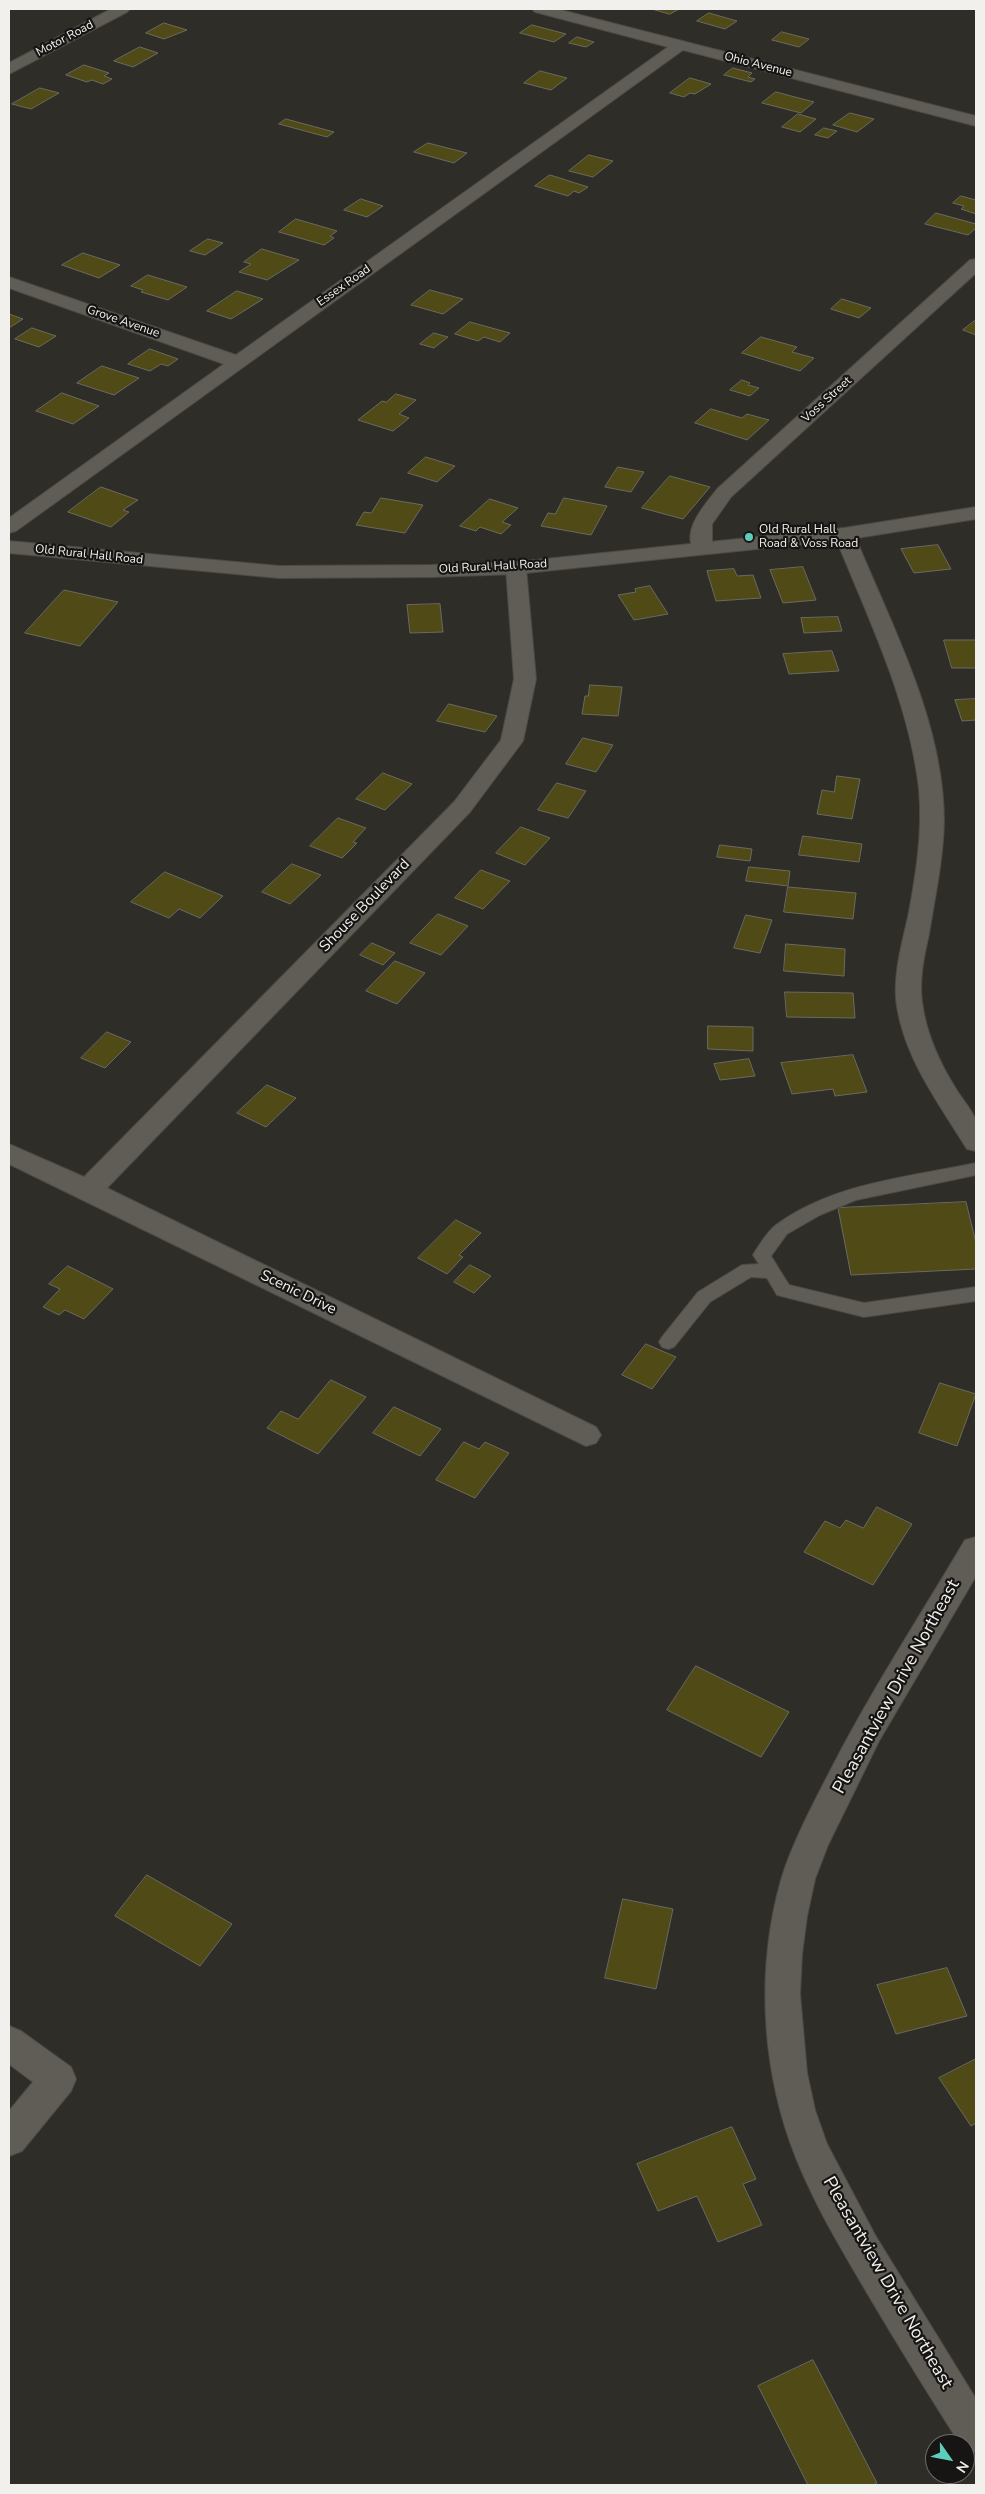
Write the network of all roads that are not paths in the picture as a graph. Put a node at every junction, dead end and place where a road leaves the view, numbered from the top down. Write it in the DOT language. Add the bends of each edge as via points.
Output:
graph roads {
  1 [pos="122,9"];
  2 [pos="540,9"];
  3 [pos="680,45"];
  4 [pos="9,69"];
  5 [pos="976,121"];
  6 [pos="976,264"];
  7 [pos="9,282"];
  8 [pos="237,362"];
  9 [pos="976,513"];
  10 [pos="9,527"];
  11 [pos="844,534"];
  12 [pos="9,547"];
  13 [pos="702,548"];
  14 [pos="516,568"];
  15 [pos="974,1135"];
  16 [pos="9,1154"];
  17 [pos="976,1169"];
  18 [pos="88,1190"];
  19 [pos="772,1272"];
  20 [pos="976,1294"];
  21 [pos="668,1342"];
  22 [pos="586,1434"];
  23 [pos="976,1549"];
  24 [pos="9,2043"];
  25 [pos="9,2139"];
  26 [pos="976,2433"];
  1 -- 4 [label="street, Motor Road"];
  2 -- 3 [label="street, Ohio Avenue"];
  3 -- 5 [label="street, Ohio Avenue"];
  3 -- 8 [label="street, Essex Road"];
  6 -- 13 [label="street, Voss Street" via="724,493 702,524"];
  7 -- 8 [label="street, Grove Avenue"];
  8 -- 10 [label="street, Essex Road"];
  9 -- 11 [label="street, Old Rural Hall Road"];
  11 -- 13 [label="street, Old Rural Hall Road"];
  11 -- 15 [label="street" via="903,683 922,744 930,788 933,832 928,878 910,966 909,1000 917,1035 936,1080"];
  12 -- 14 [label="street, Old Rural Hall Road" via="278,572"];
  13 -- 14 [label="street, Old Rural Hall Road"];
  14 -- 18 [label="street, Shouse Boulevard" via="525,679 512,741 462,807"];
  16 -- 18 [label="street, Scenic Drive"];
  17 -- 19 [label="lane" via="852,1195 814,1211 781,1230 762,1255"];
  18 -- 22 [label="street, Scenic Drive"];
  19 -- 20 [label="lane" via="783,1290 864,1310"];
  19 -- 21 [label="lane" via="748,1270 704,1297"];
  23 -- 26 [label="street, Pleasantview Drive Northeast" via="864,1740 810,1847 791,1905 784,1968 786,2046 793,2090 808,2143 841,2212 922,2351"];
  24 -- 25 [label="street" via="58,2079"];
}
